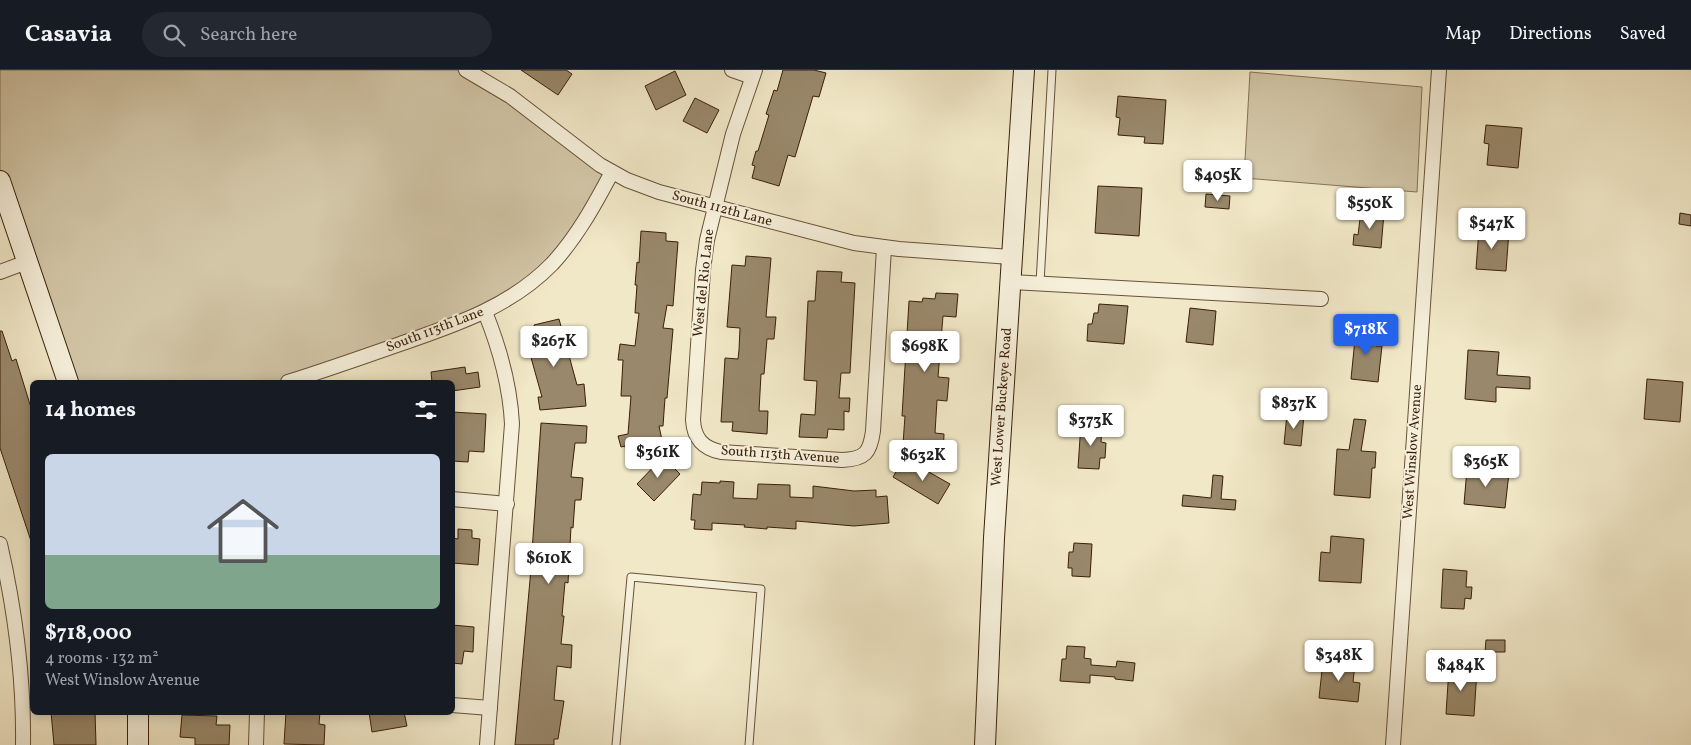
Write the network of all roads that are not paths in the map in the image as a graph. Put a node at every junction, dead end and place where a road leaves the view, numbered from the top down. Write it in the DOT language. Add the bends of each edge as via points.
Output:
graph roads {
  1 [pos="466,70"];
  2 [pos="732,70"];
  3 [pos="1024,70"];
  4 [pos="1052,70"];
  5 [pos="1439,70"];
  6 [pos="753,73"];
  7 [pos="492,76"];
  8 [pos="612,172"];
  9 [pos="0,180"];
  10 [pos="715,207"];
  11 [pos="884,248"];
  12 [pos="1011,257"];
  13 [pos="27,262"];
  14 [pos="0,272"];
  15 [pos="1010,282"];
  16 [pos="1040,283"];
  17 [pos="1321,299"];
  18 [pos="485,312"];
  19 [pos="67,380"];
  20 [pos="294,380"];
  21 [pos="699,442"];
  22 [pos="455,499"];
  23 [pos="507,504"];
  24 [pos="0,544"];
  25 [pos="27,680"];
  26 [pos="455,704"];
  27 [pos="490,708"];
  28 [pos="138,715"];
  29 [pos="257,715"];
  30 [pos="24,745"];
  31 [pos="138,745"];
  32 [pos="256,745"];
  33 [pos="487,745"];
  34 [pos="616,745"];
  35 [pos="749,745"];
  36 [pos="984,745"];
  37 [pos="1393,745"];
  1 -- 7 [label="street, South 112th Lane"];
  2 -- 6 [label="street"];
  3 -- 12 [label="main road, West Lower Buckeye Road"];
  4 -- 16 [label="lane"];
  5 -- 37 [label="street, West Winslow Avenue"];
  6 -- 10 [label="street, West del Rio Lane"];
  7 -- 8 [label="street, South 112th Lane" via="510,96"];
  8 -- 10 [label="street, South 112th Lane" via="658,192"];
  8 -- 18 [label="street, South 113th Lane" via="573,238 551,265 524,288"];
  9 -- 13 [label="main road"];
  10 -- 11 [label="street, South 112th Lane"];
  10 -- 21 [label="street, West del Rio Lane" via="704,256 694,400 693,427"];
  11 -- 12 [label="street, South 112th Lane"];
  11 -- 21 [label="street, South 113th Avenue" via="873,430 869,449 864,455 842,460 721,452"];
  12 -- 15 [label="main road, West Lower Buckeye Road"];
  13 -- 14 [label="street"];
  13 -- 19 [label="main road"];
  15 -- 16 [label="street"];
  15 -- 36 [label="main road, West Lower Buckeye Road"];
  16 -- 17 [label="street"];
  18 -- 20 [label="street, South 113th Lane"];
  18 -- 23 [label="street" via="502,358 511,408"];
  22 -- 23 [label="street"];
  23 -- 27 [label="street"];
  24 -- 25 [label="street"];
  25 -- 30 [label="street"];
  26 -- 27 [label="street"];
  27 -- 33 [label="street"];
  28 -- 31 [label="main road"];
  29 -- 32 [label="street"];
  34 -- 35 [label="lane" via="631,577 761,589"];
}
